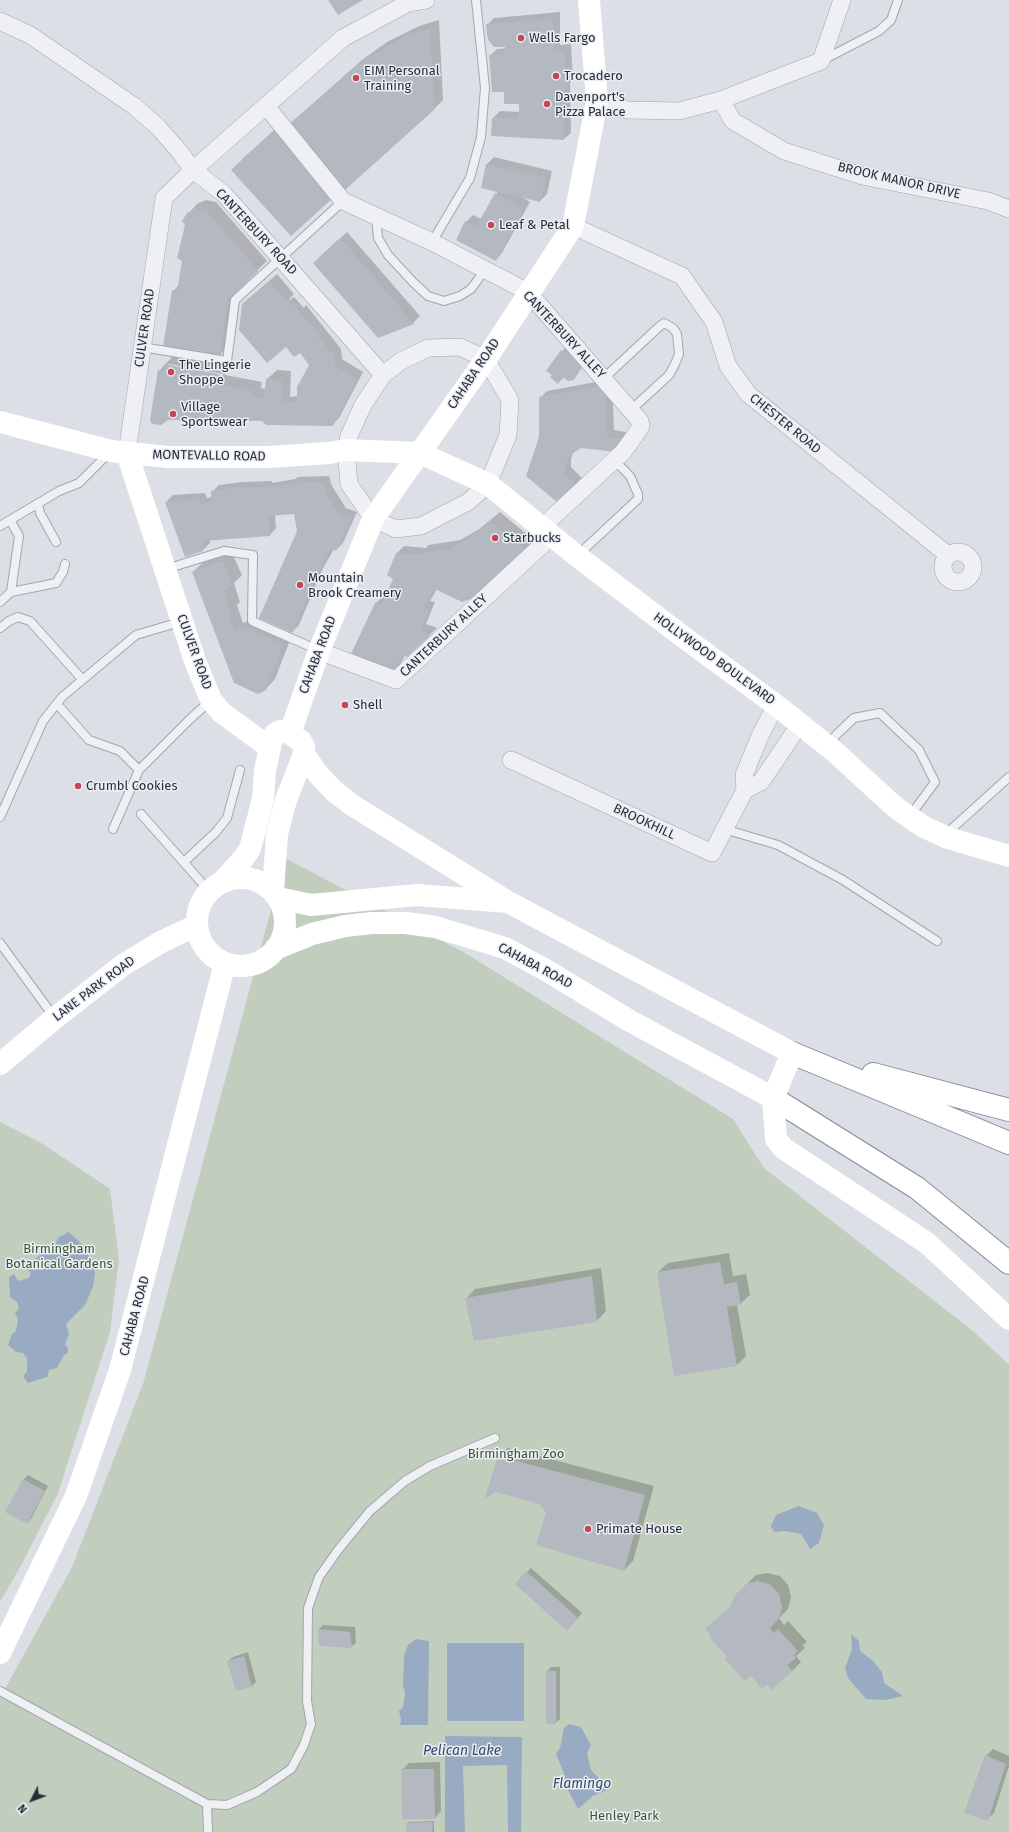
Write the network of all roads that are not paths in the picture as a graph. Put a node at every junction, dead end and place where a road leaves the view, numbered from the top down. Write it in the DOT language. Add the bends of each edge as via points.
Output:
graph roads {
  1 [pos="426,0"];
  2 [pos="476,0"];
  3 [pos="589,0"];
  4 [pos="842,0"];
  5 [pos="898,0"];
  6 [pos="0,21"];
  7 [pos="821,61"];
  8 [pos="721,100"];
  9 [pos="597,101"];
  10 [pos="266,106"];
  11 [pos="192,170"];
  12 [pos="343,201"];
  13 [pos="1009,210"];
  14 [pos="376,217"];
  15 [pos="573,226"];
  16 [pos="432,242"];
  17 [pos="280,258"];
  18 [pos="485,270"];
  19 [pos="528,292"];
  20 [pos="142,347"];
  21 [pos="486,359"];
  22 [pos="383,375"];
  23 [pos="604,378"];
  24 [pos="631,410"];
  25 [pos="0,422"];
  26 [pos="346,450"];
  27 [pos="119,452"];
  28 [pos="420,453"];
  29 [pos="614,460"];
  30 [pos="488,484"];
  31 [pos="38,504"];
  32 [pos="373,519"];
  33 [pos="10,520"];
  34 [pos="0,526"];
  35 [pos="547,531"];
  36 [pos="56,542"];
  37 [pos="948,555"];
  38 [pos="577,556"];
  39 [pos="64,564"];
  40 [pos="165,569"];
  41 [pos="11,592"];
  42 [pos="0,602"];
  43 [pos="182,621"];
  44 [pos="0,628"];
  45 [pos="319,651"];
  46 [pos="82,679"];
  47 [pos="211,700"];
  48 [pos="57,704"];
  49 [pos="776,705"];
  50 [pos="800,724"];
  51 [pos="290,733"];
  52 [pos="828,746"];
  53 [pos="270,748"];
  54 [pos="304,754"];
  55 [pos="511,760"];
  56 [pos="139,770"];
  57 [pos="240,770"];
  58 [pos="1009,777"];
  59 [pos="745,790"];
  60 [pos="141,814"];
  61 [pos="0,817"];
  62 [pos="909,817"];
  63 [pos="114,829"];
  64 [pos="724,829"];
  65 [pos="944,836"];
  66 [pos="1009,856"];
  67 [pos="184,862"];
  68 [pos="215,887"];
  69 [pos="275,895"];
  70 [pos="508,902"];
  71 [pos="197,926"];
  72 [pos="937,941"];
  73 [pos="0,943"];
  74 [pos="275,949"];
  75 [pos="225,963"];
  76 [pos="55,1018"];
  77 [pos="792,1053"];
  78 [pos="0,1064"];
  79 [pos="773,1098"];
  80 [pos="1009,1110"];
  81 [pos="1009,1143"];
  82 [pos="1009,1263"];
  83 [pos="1009,1319"];
  84 [pos="495,1438"];
  85 [pos="0,1653"];
  86 [pos="0,1691"];
  87 [pos="207,1804"];
  88 [pos="208,1832"];
  1 -- 10 [label="street, CULVER ROAD" via="408,3 343,38"];
  2 -- 16 [label="lane" via="485,88 481,137 470,178"];
  3 -- 9 [label="main road, CAHABA ROAD"];
  4 -- 7 [label="street"];
  5 -- 7 [label="lane" via="891,20 879,31"];
  6 -- 11 [label="street, CANTERBURY ROAD" via="30,34 134,106 158,127"];
  7 -- 8 [label="street"];
  8 -- 9 [label="street" via="679,111 628,110"];
  8 -- 13 [label="street, BROOK MANOR DRIVE" via="733,121 784,151 862,176 988,201"];
  9 -- 15 [label="main road, CAHABA ROAD"];
  10 -- 11 [label="street, CULVER ROAD"];
  10 -- 12 [label="street"];
  11 -- 17 [label="street, CANTERBURY ROAD" via="224,194"];
  11 -- 20 [label="street, CULVER ROAD" via="164,198"];
  12 -- 14 [label="street, CANTERBURY ALLEY"];
  12 -- 17 [label="lane"];
  14 -- 16 [label="street, CANTERBURY ALLEY"];
  14 -- 18 [label="lane" via="378,238 388,255 428,296 444,301 460,296 471,288"];
  15 -- 19 [label="main road, CAHABA ROAD"];
  15 -- 37 [label="street, CHESTER ROAD" via="682,276 714,322 728,366 748,394"];
  16 -- 18 [label="street, CANTERBURY ALLEY"];
  17 -- 20 [label="lane" via="235,300 227,361"];
  17 -- 22 [label="street, CANTERBURY ROAD"];
  18 -- 19 [label="street, CANTERBURY ALLEY"];
  19 -- 21 [label="main road, CAHABA ROAD"];
  19 -- 23 [label="street, CANTERBURY ALLEY"];
  20 -- 27 [label="street, CULVER ROAD"];
  21 -- 22 [label="street" via="460,347 428,348 401,361"];
  21 -- 28 [label="main road, CAHABA ROAD"];
  21 -- 30 [label="street" via="510,400 508,435"];
  22 -- 26 [label="street" via="363,406 349,436"];
  23 -- 24 [label="street, CANTERBURY ALLEY"];
  23 -- 24 [label="lane" via="664,323 673,328 677,334 679,354 675,364 669,375"];
  24 -- 29 [label="street, CANTERBURY ALLEY" via="640,421 640,426"];
  25 -- 27 [label="main road, MONTEVALLO ROAD"];
  26 -- 27 [label="main road, MONTEVALLO ROAD" via="269,457 168,457"];
  26 -- 28 [label="main road, MONTEVALLO ROAD"];
  26 -- 32 [label="street" via="349,484"];
  27 -- 31 [label="lane" via="79,483"];
  27 -- 40 [label="main road, CULVER ROAD"];
  28 -- 30 [label="main road, HOLLYWOOD BOULEVARD"];
  28 -- 32 [label="main road, CAHABA ROAD"];
  29 -- 35 [label="street, CANTERBURY ALLEY"];
  29 -- 38 [label="lane" via="630,476 638,499"];
  30 -- 32 [label="street" via="468,502 421,526 396,529"];
  30 -- 35 [label="main road, HOLLYWOOD BOULEVARD"];
  31 -- 33 [label="lane"];
  31 -- 36 [label="lane" via="40,513"];
  32 -- 45 [label="main road, CAHABA ROAD"];
  33 -- 34 [label="lane"];
  33 -- 41 [label="lane" via="19,536"];
  35 -- 38 [label="main road, HOLLYWOOD BOULEVARD"];
  35 -- 45 [label="street, CANTERBURY ALLEY" via="396,680"];
  38 -- 49 [label="main road, HOLLYWOOD BOULEVARD"];
  39 -- 41 [label="lane" via="63,572 56,583"];
  40 -- 43 [label="main road, CULVER ROAD"];
  40 -- 45 [label="lane" via="224,551 253,555 252,621"];
  41 -- 42 [label="lane"];
  43 -- 46 [label="lane" via="136,634"];
  43 -- 47 [label="main road, CULVER ROAD"];
  44 -- 46 [label="lane" via="18,617 30,621"];
  45 -- 51 [label="main road, CAHABA ROAD"];
  46 -- 48 [label="lane"];
  47 -- 53 [label="main road, CULVER ROAD" via="221,712"];
  47 -- 56 [label="lane"];
  48 -- 56 [label="lane" via="89,740 120,752"];
  48 -- 61 [label="lane" via="43,721"];
  49 -- 50 [label="main road, HOLLYWOOD BOULEVARD"];
  49 -- 59 [label="street, BROOKHILL" via="744,775"];
  50 -- 52 [label="main road, HOLLYWOOD BOULEVARD"];
  50 -- 59 [label="street" via="761,782"];
  51 -- 53 [label="main road, CAHABA ROAD" via="280,731 275,734"];
  51 -- 54 [label="main road" via="301,741"];
  52 -- 62 [label="main road, HOLLYWOOD BOULEVARD"];
  52 -- 62 [label="lane" via="854,718 880,713 919,750 935,782"];
  53 -- 68 [label="main road, CAHABA ROAD" via="263,799 250,850"];
  54 -- 69 [label="main road, CAHABA ROAD" via="286,800 277,834"];
  54 -- 70 [label="main road" via="334,791 352,805"];
  55 -- 64 [label="street, BROOKHILL" via="712,854"];
  56 -- 63 [label="lane"];
  57 -- 67 [label="lane" via="227,818"];
  58 -- 65 [label="lane"];
  59 -- 64 [label="street, BROOKHILL"];
  60 -- 67 [label="lane"];
  62 -- 65 [label="main road, HOLLYWOOD BOULEVARD"];
  64 -- 72 [label="lane" via="785,849 843,880"];
  65 -- 66 [label="main road, HOLLYWOOD BOULEVARD"];
  67 -- 68 [label="lane"];
  68 -- 69 [label="main road" via="242,878 262,884"];
  68 -- 71 [label="main road, CAHABA ROAD" via="200,905"];
  69 -- 70 [label="main road" via="311,905 417,895"];
  69 -- 74 [label="main road, CAHABA ROAD" via="282,908 284,929"];
  70 -- 77 [label="main road"];
  71 -- 75 [label="main road, CAHABA ROAD" via="210,954"];
  71 -- 76 [label="main road, LANE PARK ROAD" via="161,942 123,965"];
  73 -- 76 [label="lane"];
  74 -- 75 [label="main road, CAHABA ROAD" via="264,959 250,965"];
  74 -- 79 [label="main road, CAHABA ROAD" via="312,934 345,926 406,923 435,927 505,948 544,968 630,1021"];
  75 -- 85 [label="main road, CAHABA ROAD" via="120,1370 76,1496"];
  76 -- 78 [label="main road, LANE PARK ROAD"];
  77 -- 79 [label="main road"];
  77 -- 80 [label="main road"];
  77 -- 81 [label="main road"];
  79 -- 82 [label="main road, CAHABA ROAD" via="917,1188"];
  79 -- 83 [label="main road" via="776,1139 783,1148 927,1243"];
  84 -- 87 [label="lane" via="430,1466 405,1481 370,1511 338,1550 320,1577 308,1608 307,1701 311,1724 304,1745 291,1769 257,1792 228,1805"];
  86 -- 87 [label="lane"];
  87 -- 88 [label="lane"];
}
